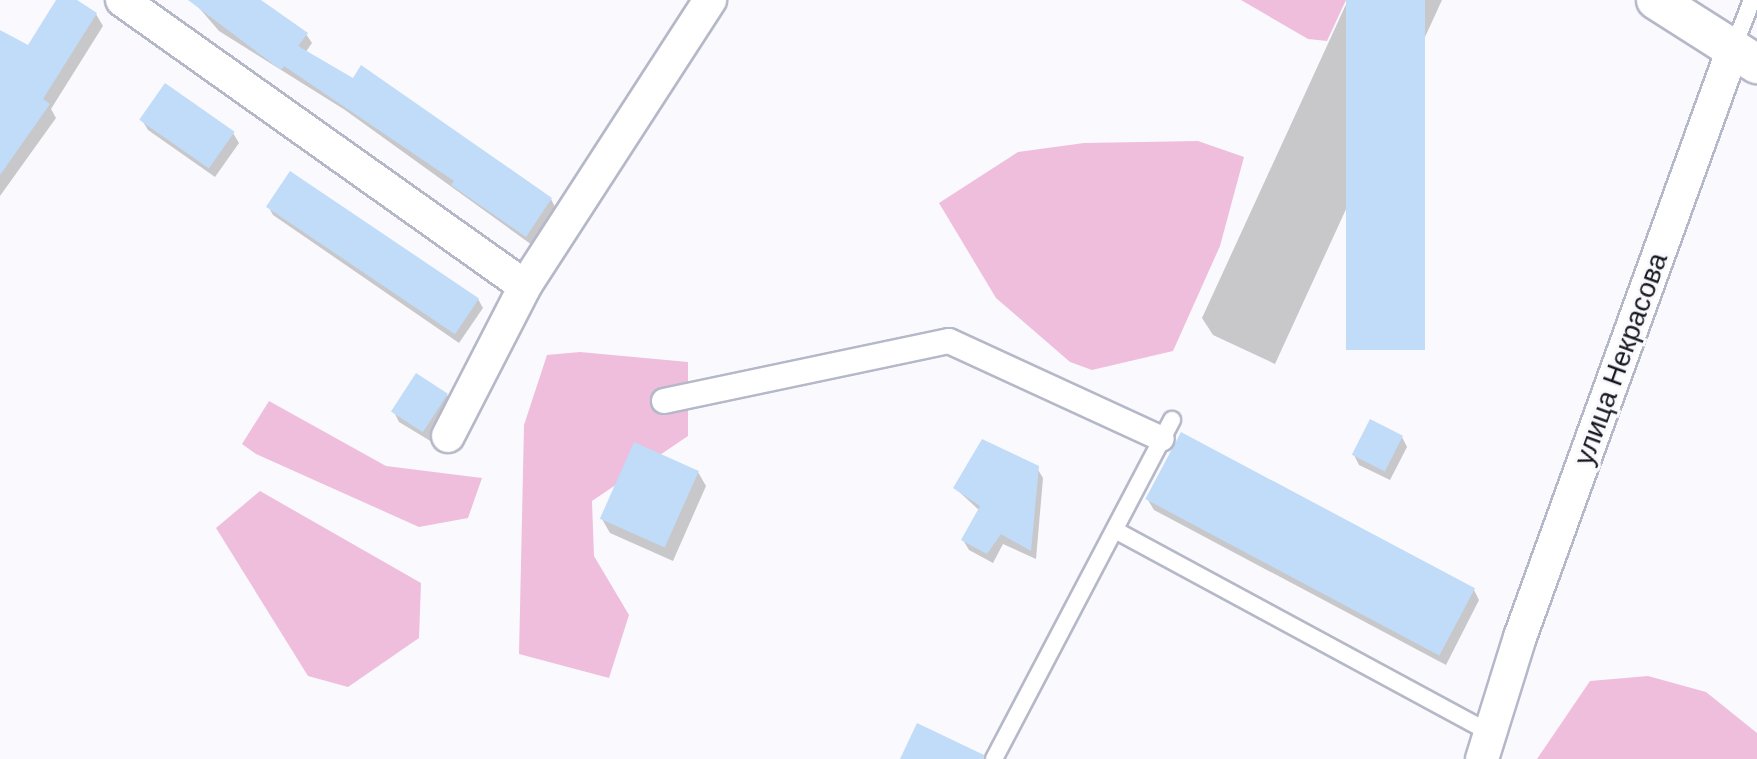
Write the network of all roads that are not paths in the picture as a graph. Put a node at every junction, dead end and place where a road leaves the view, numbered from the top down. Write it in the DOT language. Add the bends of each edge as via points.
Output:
graph roads {
  1 [pos="122,0"];
  2 [pos="710,0"];
  3 [pos="1656,0"];
  4 [pos="1752,0"];
  5 [pos="1746,55"];
  6 [pos="525,286"];
  7 [pos="664,401"];
  8 [pos="1167,430"];
  9 [pos="448,436"];
  10 [pos="1115,530"];
  11 [pos="1486,746"];
  12 [pos="994,759"];
  1 -- 6 [label="street"];
  2 -- 6 [label="street"];
  3 -- 5 [label="street"];
  4 -- 5 [label="lane"];
  5 -- 11 [label="street, улица Некрасова"];
  6 -- 9 [label="street"];
  7 -- 8 [label="street" via="949,341"];
  8 -- 10 [label="lane"];
  10 -- 11 [label="lane"];
  10 -- 12 [label="lane"];
}
